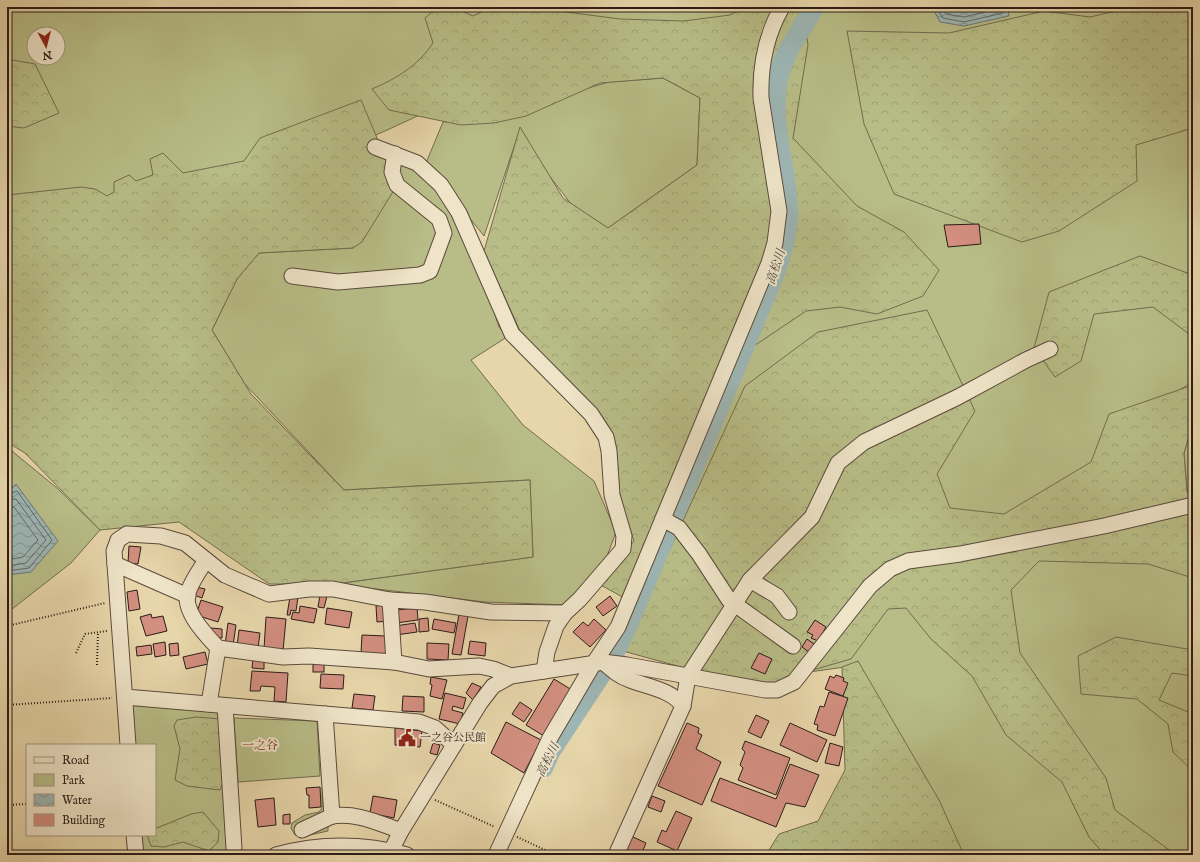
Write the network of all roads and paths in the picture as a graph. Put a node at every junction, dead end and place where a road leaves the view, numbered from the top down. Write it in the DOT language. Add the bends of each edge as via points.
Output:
graph roads {
  1 [pos="782,7"];
  2 [pos="375,147"];
  3 [pos="395,154"];
  4 [pos="292,276"];
  5 [pos="1050,349"];
  6 [pos="1193,506"];
  7 [pos="664,519"];
  8 [pos="206,560"];
  9 [pos="114,564"];
  10 [pos="750,580"];
  11 [pos="188,596"];
  12 [pos="117,600"];
  13 [pos="390,600"];
  14 [pos="735,603"];
  15 [pos="789,612"];
  16 [pos="564,613"];
  17 [pos="7,626"];
  18 [pos="120,629"];
  19 [pos="98,632"];
  20 [pos="793,646"];
  21 [pos="218,648"];
  22 [pos="76,653"];
  23 [pos="394,662"];
  24 [pos="598,663"];
  25 [pos="97,665"];
  26 [pos="544,671"];
  27 [pos="512,676"];
  28 [pos="688,676"];
  29 [pos="125,697"];
  30 [pos="209,704"];
  31 [pos="7,705"];
  32 [pos="225,706"];
  33 [pos="683,706"];
  34 [pos="325,714"];
  35 [pos="128,744"];
  36 [pos="454,746"];
  37 [pos="423,794"];
  38 [pos="26,804"];
  39 [pos="7,806"];
  40 [pos="332,816"];
  41 [pos="302,830"];
  42 [pos="401,831"];
  43 [pos="512,834"];
  44 [pos="134,836"];
  45 [pos="234,848"];
  46 [pos="389,853"];
  47 [pos="10,855"];
  48 [pos="136,855"];
  49 [pos="276,855"];
  50 [pos="407,855"];
  51 [pos="496,855"];
  52 [pos="556,855"];
  53 [pos="616,855"];
  1 -- 7 [label="street" via="766,47 760,84 779,210 775,243"];
  2 -- 3 [label="street"];
  3 -- 4 [label="street" via="392,172 397,184 439,218 444,233 430,271 420,275 338,282"];
  3 -- 16 [label="street" via="417,163 440,185 460,213 512,334 591,414 606,437 612,495 624,536 622,549 580,599"];
  5 -- 10 [label="street" via="864,442 838,463 812,517"];
  6 -- 28 [label="street" via="960,554 908,561 890,569 870,586 794,682 787,687 765,690"];
  7 -- 14 [label="street" via="679,528 700,554 725,595"];
  7 -- 24 [label="street" via="618,627"];
  8 -- 9 [label="street" via="185,543 161,536 127,534 118,540 114,551"];
  8 -- 11 [label="street" via="188,591"];
  8 -- 13 [label="street" via="225,575 269,594 333,589"];
  9 -- 11 [label="street"];
  9 -- 12 [label="street"];
  10 -- 14 [label="street"];
  10 -- 15 [label="street" via="777,596"];
  11 -- 21 [label="street" via="189,608 200,630"];
  12 -- 17 [label="path"];
  12 -- 18 [label="street"];
  13 -- 16 [label="street" via="425,602 491,612"];
  13 -- 23 [label="street"];
  14 -- 20 [label="street"];
  14 -- 28 [label="street"];
  16 -- 26 [label="street" via="556,626 547,652"];
  18 -- 19 [label="path"];
  18 -- 29 [label="street"];
  19 -- 22 [label="path" via="85,634"];
  19 -- 25 [label="path"];
  21 -- 23 [label="street" via="283,657 309,656"];
  21 -- 30 [label="street"];
  23 -- 27 [label="street" via="429,669 479,666"];
  24 -- 26 [label="street"];
  24 -- 28 [label="street" via="627,665"];
  24 -- 33 [label="street" via="629,680 677,697"];
  24 -- 43 [label="street" via="550,738"];
  26 -- 27 [label="street"];
  27 -- 36 [label="street" via="493,686"];
  28 -- 33 [label="street"];
  29 -- 30 [label="street"];
  29 -- 31 [label="path"];
  29 -- 35 [label="street"];
  30 -- 32 [label="street"];
  32 -- 34 [label="street"];
  32 -- 45 [label="street"];
  33 -- 53 [label="street"];
  34 -- 36 [label="street" via="419,722 435,728"];
  34 -- 40 [label="street"];
  36 -- 37 [label="street"];
  37 -- 42 [label="street"];
  37 -- 43 [label="path"];
  38 -- 39 [label="path"];
  39 -- 47 [label="path"];
  40 -- 41 [label="street"];
  40 -- 42 [label="street" via="343,814 364,818"];
  42 -- 46 [label="street"];
  43 -- 51 [label="street"];
  43 -- 52 [label="path"];
  44 -- 48 [label="street"];
  46 -- 49 [label="street" via="363,846 329,846 300,848"];
  46 -- 50 [label="street"];
}
